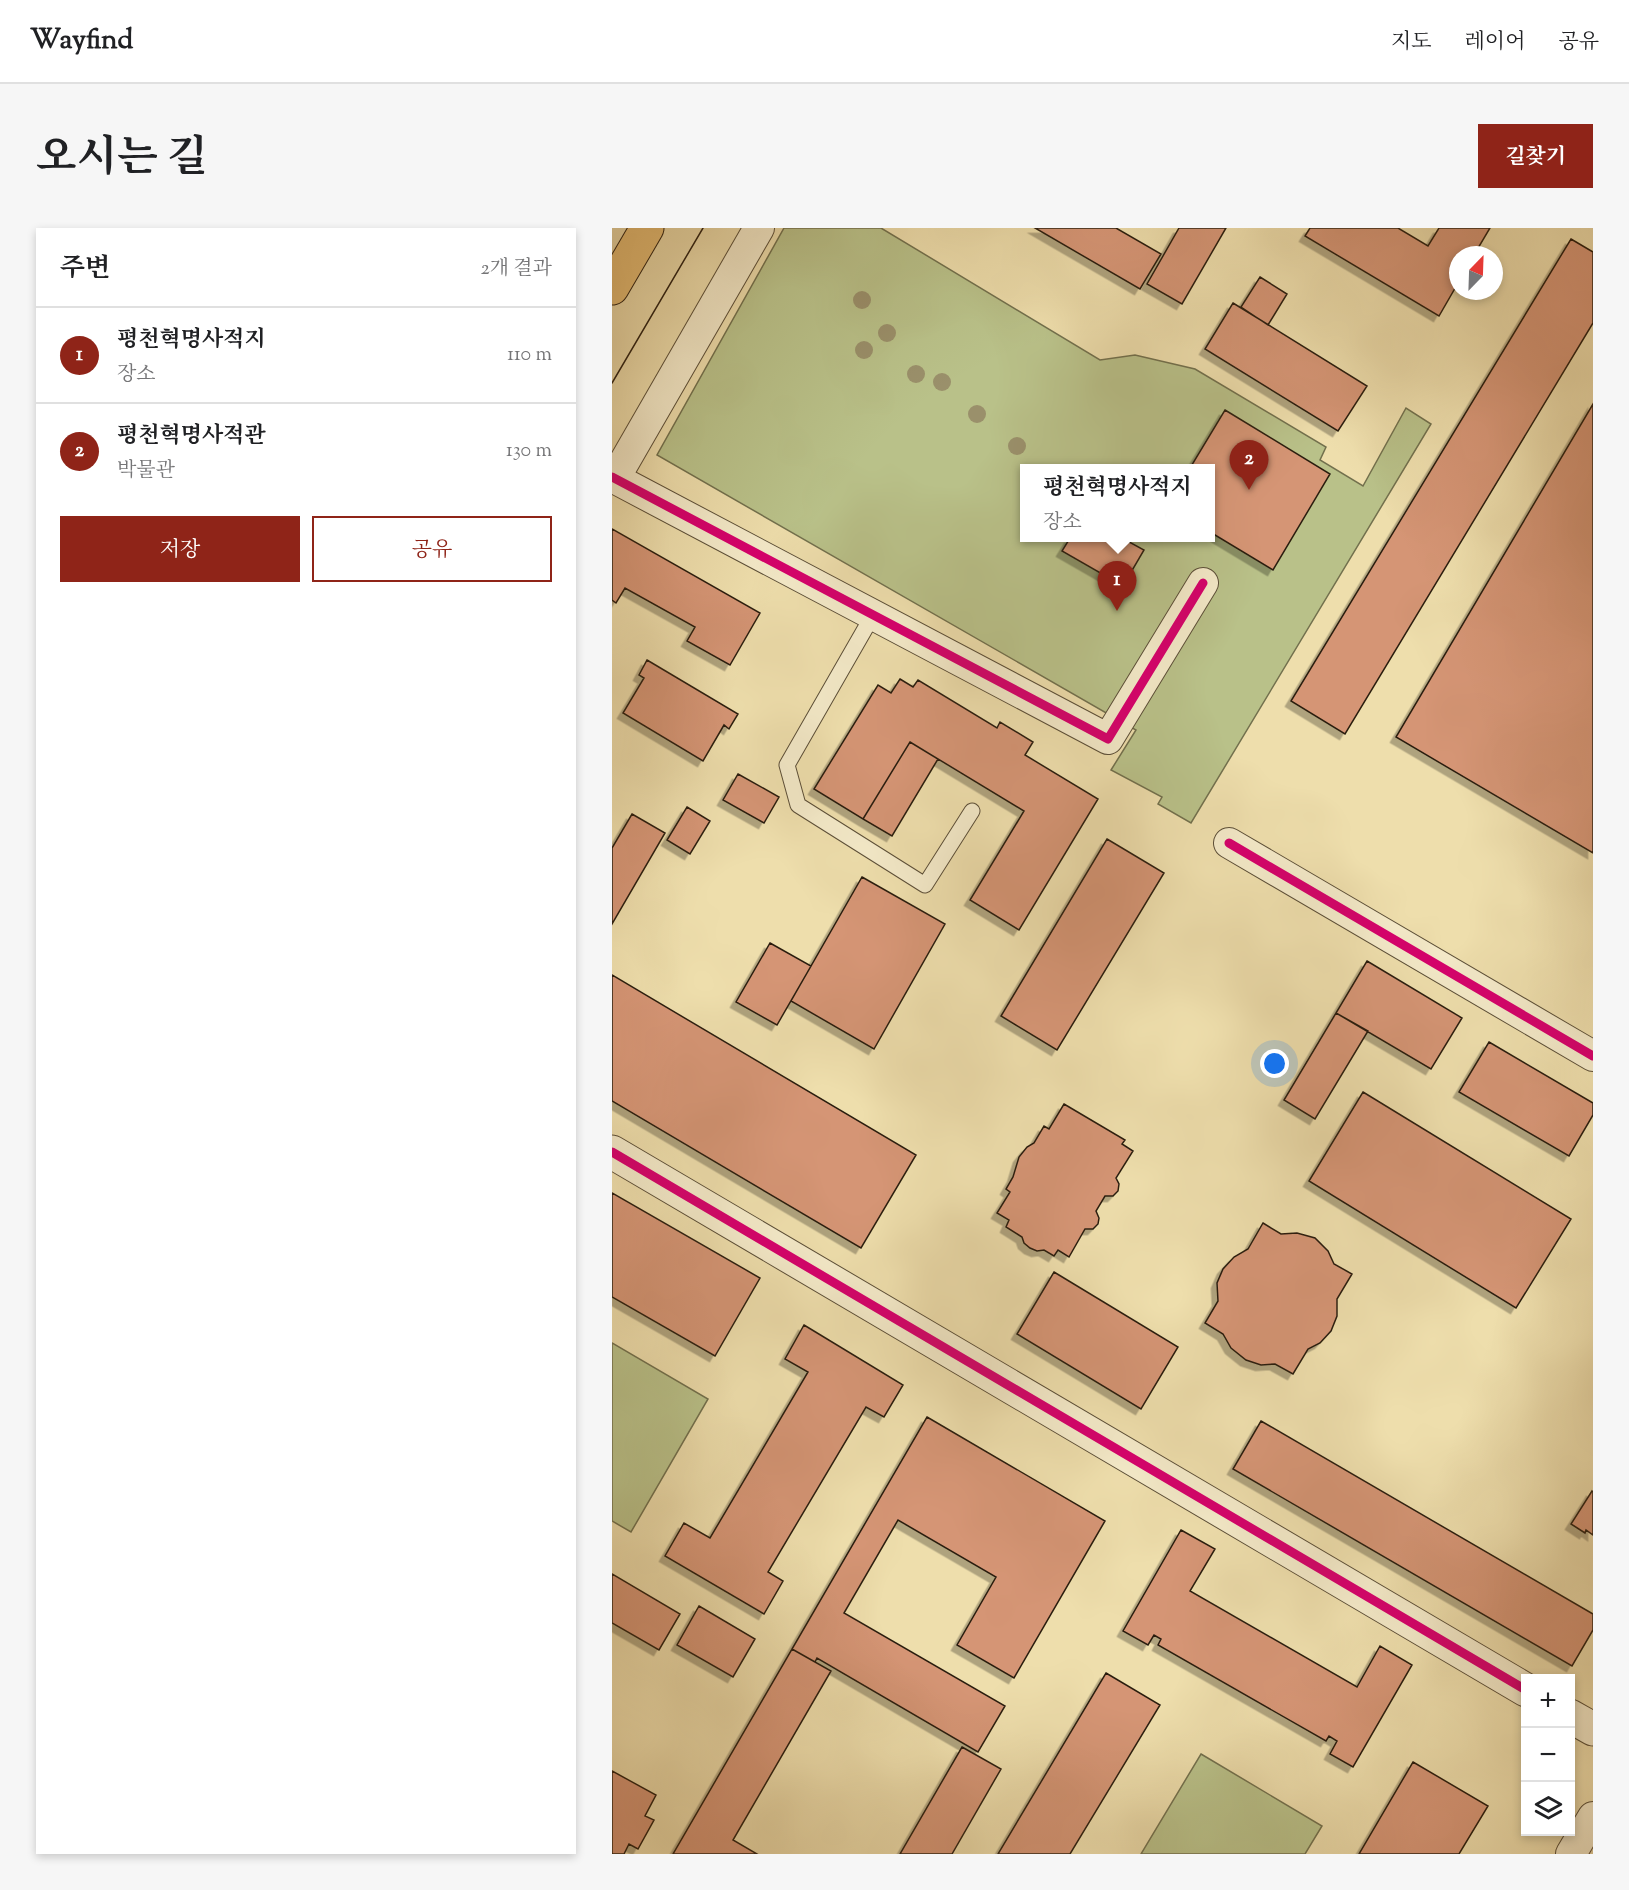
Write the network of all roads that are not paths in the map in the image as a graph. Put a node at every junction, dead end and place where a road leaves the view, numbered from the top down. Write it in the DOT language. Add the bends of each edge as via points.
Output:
graph roads {
  1 [pos="647,228"];
  2 [pos="759,228"];
  3 [pos="612,288"];
  4 [pos="614,478"];
  5 [pos="1203,583"];
  6 [pos="873,615"];
  7 [pos="972,811"];
  8 [pos="1229,843"];
  9 [pos="1593,1056"];
  10 [pos="612,1152"];
  11 [pos="1521,1686"];
  12 [pos="1575,1719"];
  13 [pos="1593,1729"];
  14 [pos="1593,1817"];
  15 [pos="1571,1854"];
  1 -- 3 [label="highway"];
  2 -- 4 [label="street"];
  4 -- 6 [label="street"];
  5 -- 6 [label="street" via="1108,739"];
  6 -- 7 [label="lane" via="787,765 798,806 925,885"];
  8 -- 9 [label="street"];
  10 -- 11 [label="street"];
  12 -- 13 [label="street"];
  14 -- 15 [label="street"];
}
